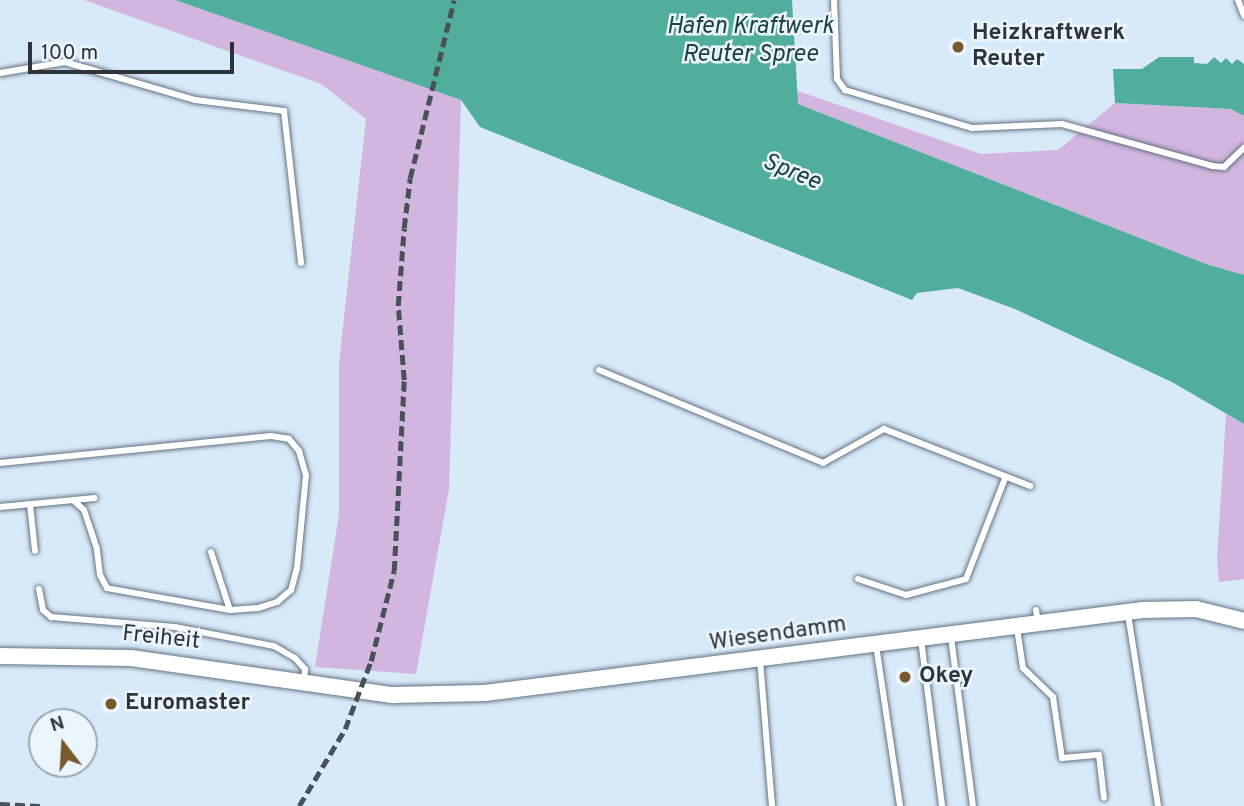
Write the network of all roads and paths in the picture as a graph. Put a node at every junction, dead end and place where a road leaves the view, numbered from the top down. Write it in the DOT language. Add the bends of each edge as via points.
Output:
graph roads {
  1 [pos="834,0"];
  2 [pos="1238,0"];
  3 [pos="1244,16"];
  4 [pos="0,73"];
  5 [pos="1244,148"];
  6 [pos="301,263"];
  7 [pos="599,370"];
  8 [pos="0,463"];
  9 [pos="1006,476"];
  10 [pos="1030,486"];
  11 [pos="95,498"];
  12 [pos="73,500"];
  13 [pos="30,504"];
  14 [pos="0,507"];
  15 [pos="35,551"];
  16 [pos="211,552"];
  17 [pos="858,579"];
  18 [pos="39,589"];
  19 [pos="230,610"];
  20 [pos="1128,612"];
  21 [pos="1244,621"];
  22 [pos="1016,626"];
  23 [pos="950,635"];
  24 [pos="921,639"];
  25 [pos="876,645"];
  26 [pos="0,647"];
  27 [pos="0,656"];
  28 [pos="760,660"];
  29 [pos="309,685"];
  30 [pos="1104,798"];
  31 [pos="772,806"];
  32 [pos="900,806"];
  33 [pos="942,806"];
  34 [pos="973,806"];
  35 [pos="1158,806"];
  1 -- 5 [label="lane" via="836,79 845,90 972,128 1062,124 1212,166 1224,167"];
  2 -- 3 [label="lane"];
  4 -- 6 [label="lane" via="65,61 195,100 284,111"];
  7 -- 9 [label="lane" via="823,463 884,429"];
  8 -- 19 [label="lane" via="271,436 289,439 299,451 306,475 291,590 277,602"];
  9 -- 10 [label="lane"];
  9 -- 17 [label="lane" via="966,579 906,595"];
  11 -- 12 [label="lane"];
  12 -- 13 [label="lane"];
  12 -- 19 [label="lane" via="84,510 107,589"];
  13 -- 14 [label="lane"];
  13 -- 15 [label="lane"];
  16 -- 19 [label="lane"];
  18 -- 29 [label="lane" via="43,610 51,617 175,627 274,646 305,669"];
  20 -- 21 [label="street, Wiesendamm" via="1196,609"];
  20 -- 22 [label="street, Wiesendamm" via="1037,617"];
  20 -- 35 [label="lane"];
  22 -- 23 [label="street, Wiesendamm"];
  22 -- 30 [label="lane" via="1023,668 1053,697 1062,758 1099,755"];
  23 -- 24 [label="street, Wiesendamm"];
  23 -- 34 [label="lane"];
  24 -- 25 [label="street, Wiesendamm"];
  24 -- 33 [label="lane"];
  25 -- 28 [label="street, Wiesendamm"];
  25 -- 32 [label="lane"];
  26 -- 27 [label="lane"];
  27 -- 29 [label="street, Freiheit" via="131,658"];
  28 -- 29 [label="street, Wiesendamm" via="485,693 392,695"];
  28 -- 31 [label="lane"];
}
